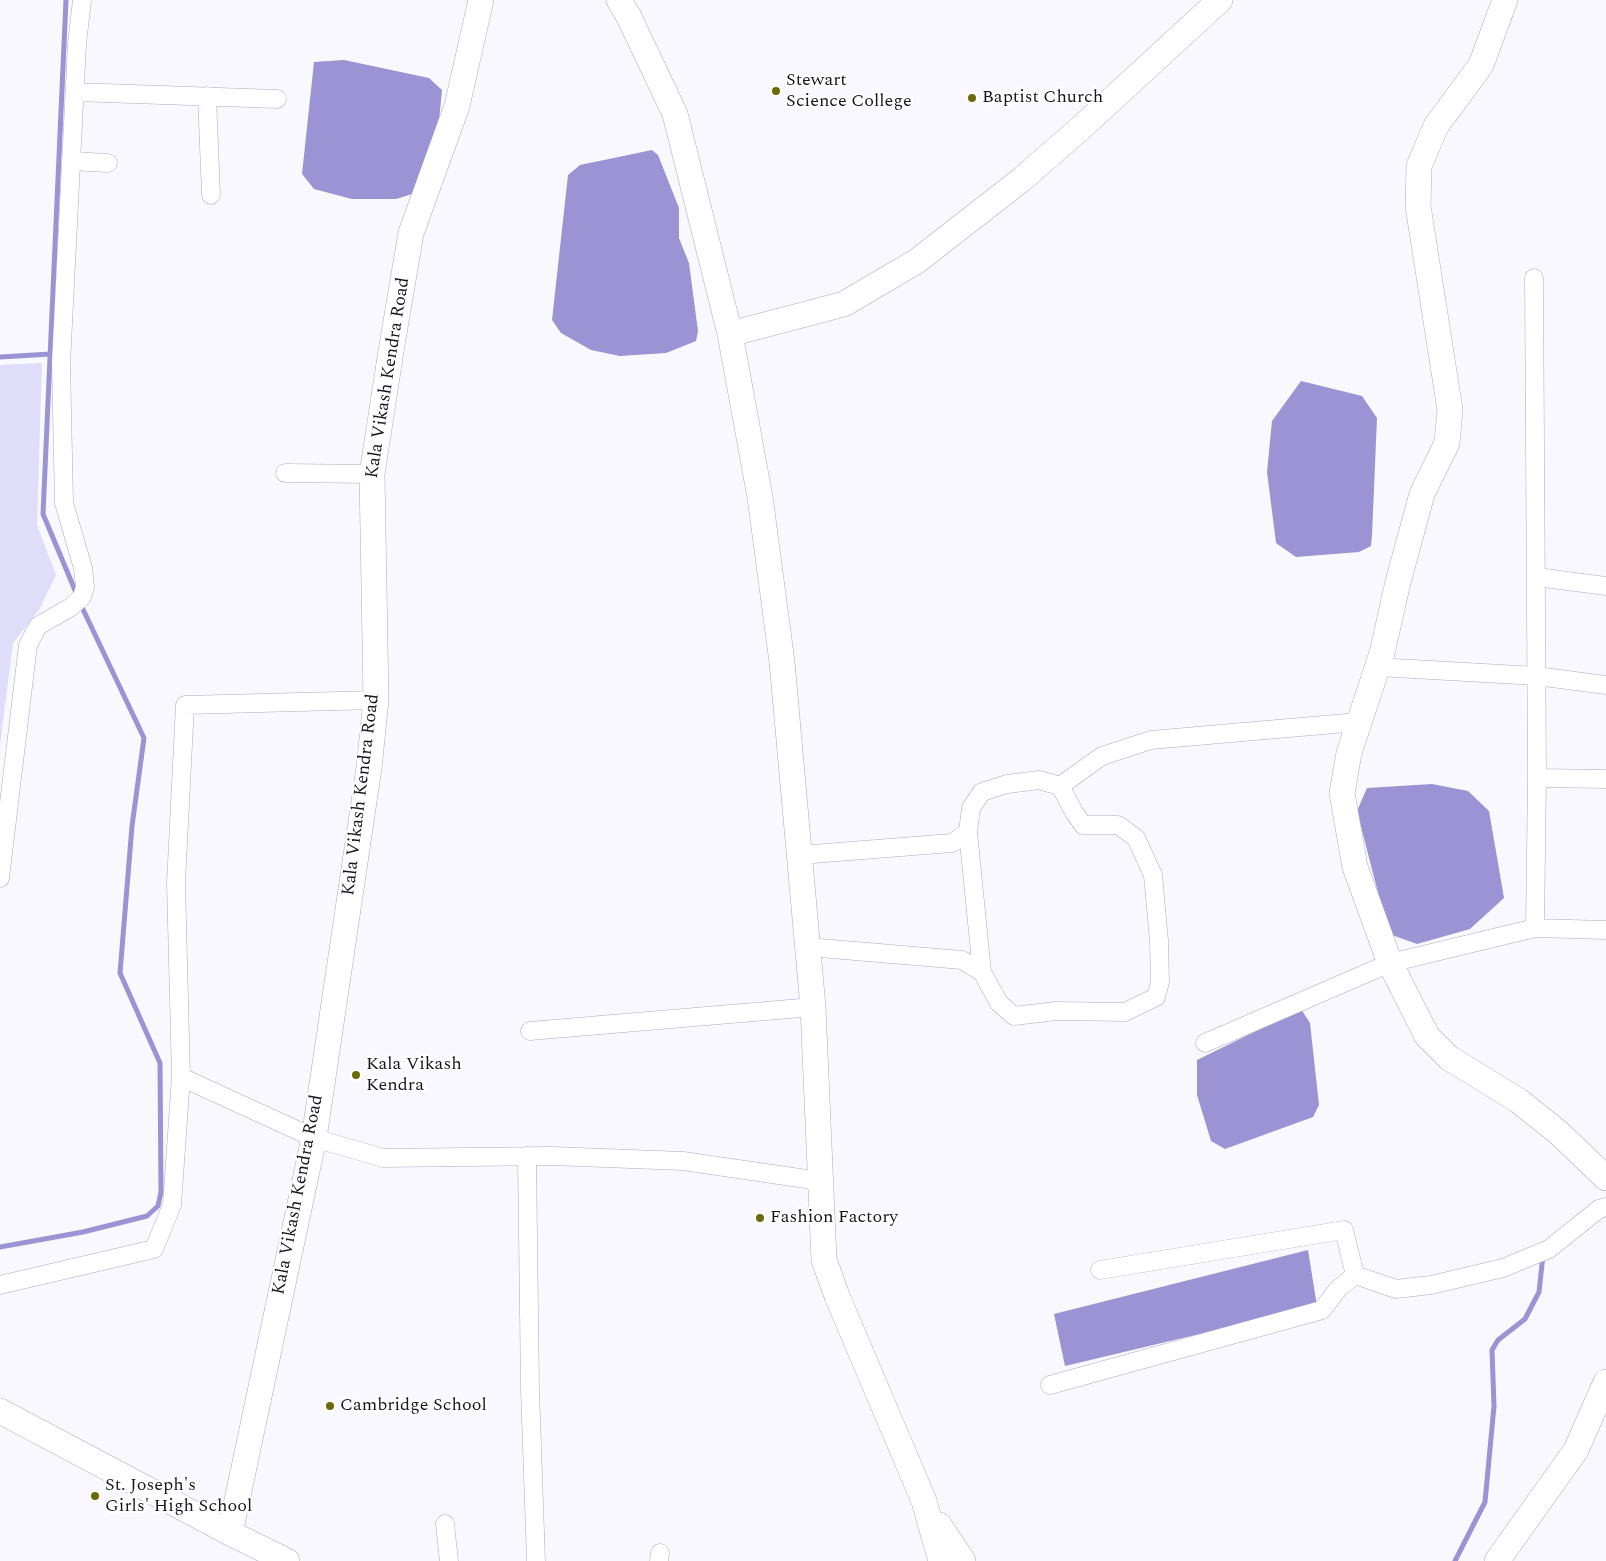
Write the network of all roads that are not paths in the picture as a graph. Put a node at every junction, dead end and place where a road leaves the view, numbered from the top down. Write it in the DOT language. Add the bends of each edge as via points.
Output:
graph roads {
  1 [pos="82,0"];
  2 [pos="619,0"];
  3 [pos="1220,0"];
  4 [pos="1505,0"];
  5 [pos="478,1"];
  6 [pos="75,92"];
  7 [pos="207,96"];
  8 [pos="277,99"];
  9 [pos="71,161"];
  10 [pos="108,163"];
  11 [pos="211,195"];
  12 [pos="1534,278"];
  13 [pos="730,334"];
  14 [pos="285,473"];
  15 [pos="372,474"];
  16 [pos="1537,577"];
  17 [pos="1606,586"];
  18 [pos="1377,667"];
  19 [pos="1537,676"];
  20 [pos="1606,685"];
  21 [pos="376,700"];
  22 [pos="1358,722"];
  23 [pos="1537,778"];
  24 [pos="1606,779"];
  25 [pos="1060,786"];
  26 [pos="968,832"];
  27 [pos="800,855"];
  28 [pos="0,878"];
  29 [pos="1534,928"];
  30 [pos="1606,930"];
  31 [pos="808,947"];
  32 [pos="1390,964"];
  33 [pos="982,972"];
  34 [pos="813,1007"];
  35 [pos="530,1031"];
  36 [pos="1204,1043"];
  37 [pos="180,1077"];
  38 [pos="314,1138"];
  39 [pos="527,1156"];
  40 [pos="1606,1178"];
  41 [pos="820,1181"];
  42 [pos="1606,1207"];
  43 [pos="1100,1270"];
  44 [pos="1354,1274"];
  45 [pos="0,1285"];
  46 [pos="1606,1382"];
  47 [pos="1050,1385"];
  48 [pos="1,1414"];
  49 [pos="924,1502"];
  50 [pos="446,1524"];
  51 [pos="230,1533"];
  52 [pos="287,1561"];
  53 [pos="450,1561"];
  54 [pos="536,1561"];
  55 [pos="941,1561"];
  56 [pos="963,1561"];
  57 [pos="1496,1561"];
  1 -- 6 [label="street"];
  2 -- 13 [label="street" via="675,114"];
  3 -- 13 [label="street" via="1055,150 917,261 844,304"];
  4 -- 18 [label="street" via="1481,65 1436,126 1419,166 1418,206 1450,410 1447,443 1422,494"];
  5 -- 15 [label="street, Kala Vikash Kendra Road" via="457,106 411,233"];
  6 -- 7 [label="street"];
  6 -- 9 [label="street"];
  7 -- 8 [label="street"];
  7 -- 11 [label="street"];
  9 -- 10 [label="street"];
  9 -- 28 [label="street" via="61,363 64,503 83,568 84,587 82,596 71,607 38,626 28,645"];
  12 -- 16 [label="street"];
  13 -- 27 [label="street" via="760,497 782,662"];
  14 -- 15 [label="street"];
  15 -- 21 [label="street, Kala Vikash Kendra Road"];
  16 -- 17 [label="street"];
  16 -- 19 [label="street"];
  18 -- 19 [label="street"];
  18 -- 22 [label="street"];
  19 -- 20 [label="street"];
  19 -- 23 [label="street"];
  21 -- 37 [label="street" via="185,705 176,883"];
  21 -- 38 [label="street, Kala Vikash Kendra Road"];
  22 -- 25 [label="street" via="1151,740 1102,756"];
  22 -- 32 [label="street" via="1348,753 1342,793 1355,867"];
  23 -- 24 [label="street"];
  23 -- 29 [label="street"];
  25 -- 26 [label="street" via="1039,780 1007,784 982,792 971,808"];
  25 -- 33 [label="street" via="1083,825 1118,825 1136,838 1153,874 1159,941 1160,982 1156,997 1125,1012 1056,1011 1014,1016 999,1003"];
  26 -- 27 [label="street" via="952,843"];
  26 -- 33 [label="street"];
  27 -- 31 [label="street"];
  29 -- 30 [label="street"];
  29 -- 32 [label="street"];
  31 -- 33 [label="street" via="962,960"];
  31 -- 34 [label="street"];
  32 -- 36 [label="street"];
  32 -- 40 [label="street" via="1427,1036 1449,1058 1519,1100"];
  34 -- 35 [label="street"];
  34 -- 41 [label="street"];
  37 -- 38 [label="street"];
  37 -- 45 [label="street" via="172,1205 154,1249"];
  38 -- 39 [label="street" via="382,1158"];
  38 -- 51 [label="street, Kala Vikash Kendra Road"];
  39 -- 41 [label="street" via="683,1161"];
  39 -- 54 [label="street"];
  41 -- 49 [label="street" via="824,1260"];
  42 -- 44 [label="street" via="1599,1209 1549,1249 1503,1268 1431,1285 1396,1289"];
  43 -- 44 [label="street" via="1344,1230"];
  44 -- 47 [label="street" via="1338,1288 1322,1310"];
  46 -- 57 [label="street" via="1576,1450"];
  48 -- 51 [label="street"];
  49 -- 55 [label="street"];
  49 -- 56 [label="street"];
  50 -- 53 [label="street"];
  51 -- 52 [label="street"];
}
